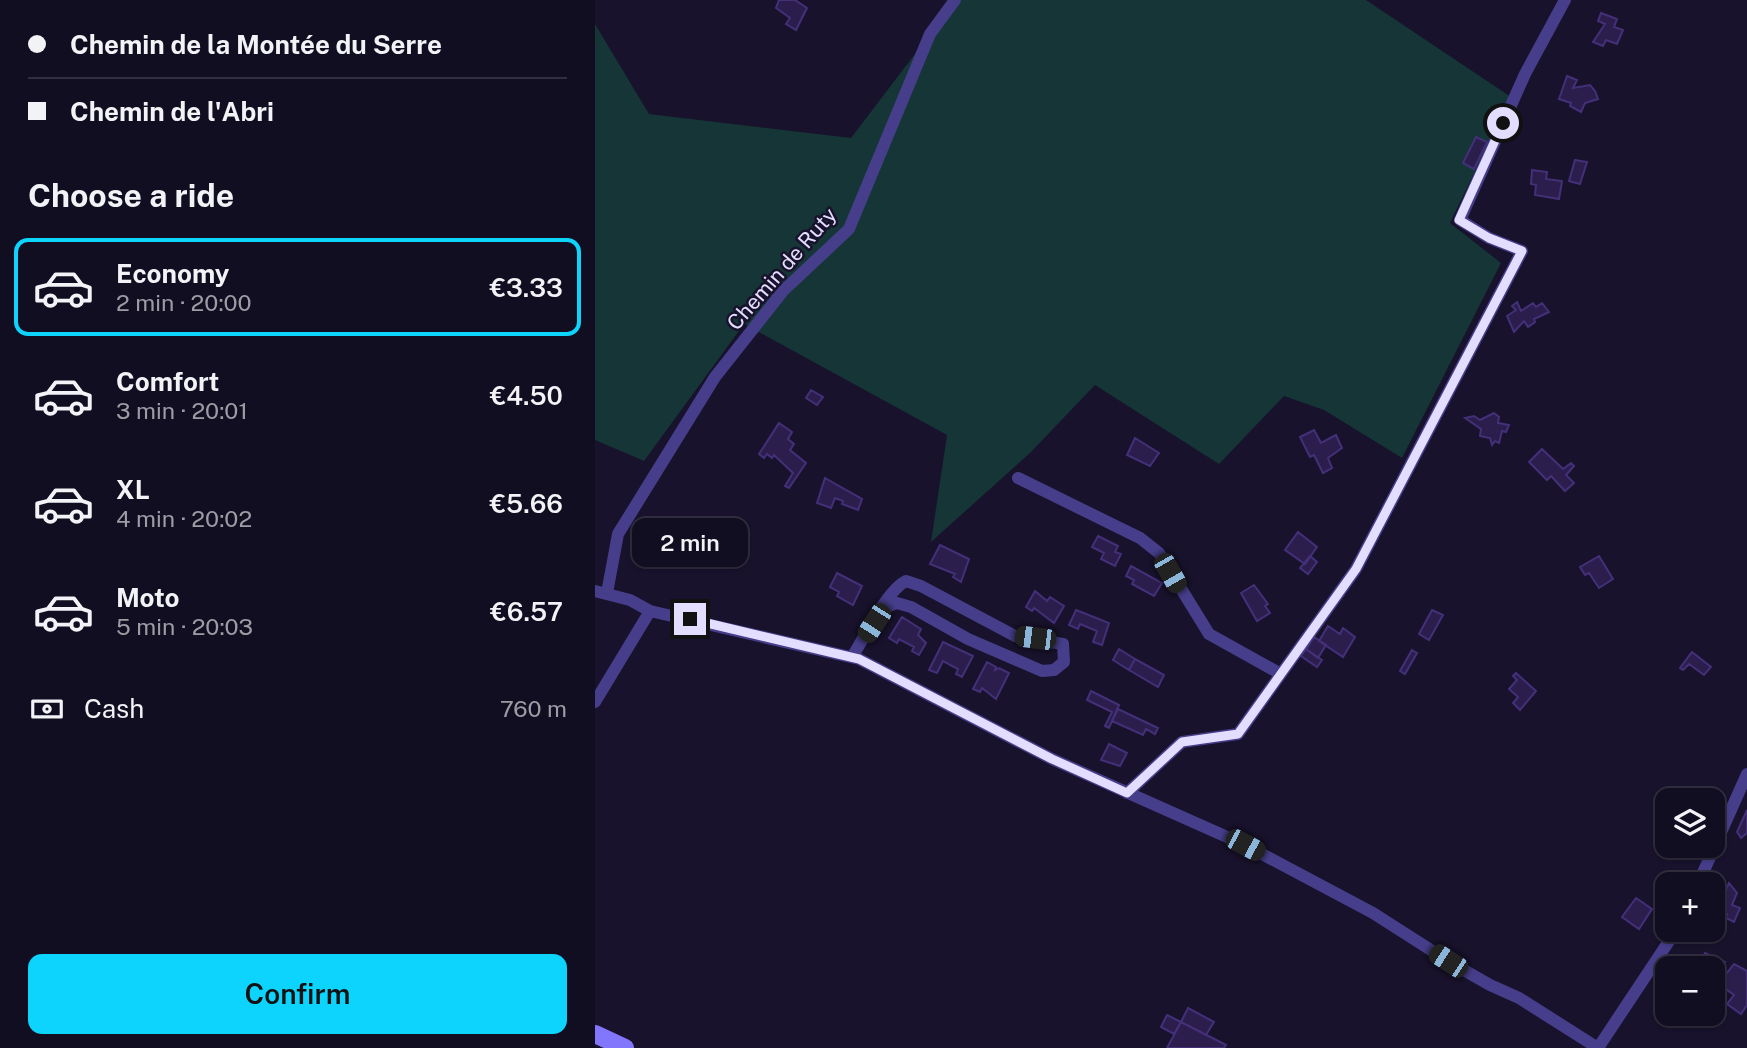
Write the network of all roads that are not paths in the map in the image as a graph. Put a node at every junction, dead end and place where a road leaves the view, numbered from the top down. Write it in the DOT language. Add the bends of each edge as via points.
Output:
graph roads {
  1 [pos="955,0"];
  2 [pos="1565,0"];
  3 [pos="1018,478"];
  4 [pos="601,592"];
  5 [pos="884,608"];
  6 [pos="650,611"];
  7 [pos="852,657"];
  8 [pos="1279,673"];
  9 [pos="595,702"];
  10 [pos="1747,774"];
  11 [pos="1127,793"];
  12 [pos="1703,872"];
  13 [pos="1668,942"];
  14 [pos="595,1034"];
  15 [pos="625,1048"];
  16 [pos="1598,1048"];
  1 -- 4 [label="street, Chemin de Ruty" via="930,34 849,229 783,291 715,377 618,534"];
  2 -- 8 [label="street" via="1525,74 1459,220 1522,251 1356,569"];
  3 -- 8 [label="street" via="1140,538 1159,553 1209,634"];
  4 -- 6 [label="street"];
  5 -- 5 [label="street" via="897,603 911,607 968,639 1042,671 1054,670 1064,662 1063,644 1015,636 906,581 898,585"];
  5 -- 7 [label="street"];
  6 -- 7 [label="street"];
  6 -- 9 [label="street"];
  7 -- 11 [label="street"];
  8 -- 11 [label="street" via="1238,734 1182,742"];
  10 -- 12 [label="street"];
  11 -- 16 [label="street" via="1245,845 1373,913"];
  13 -- 16 [label="street"];
  14 -- 15 [label="main road"];
}
